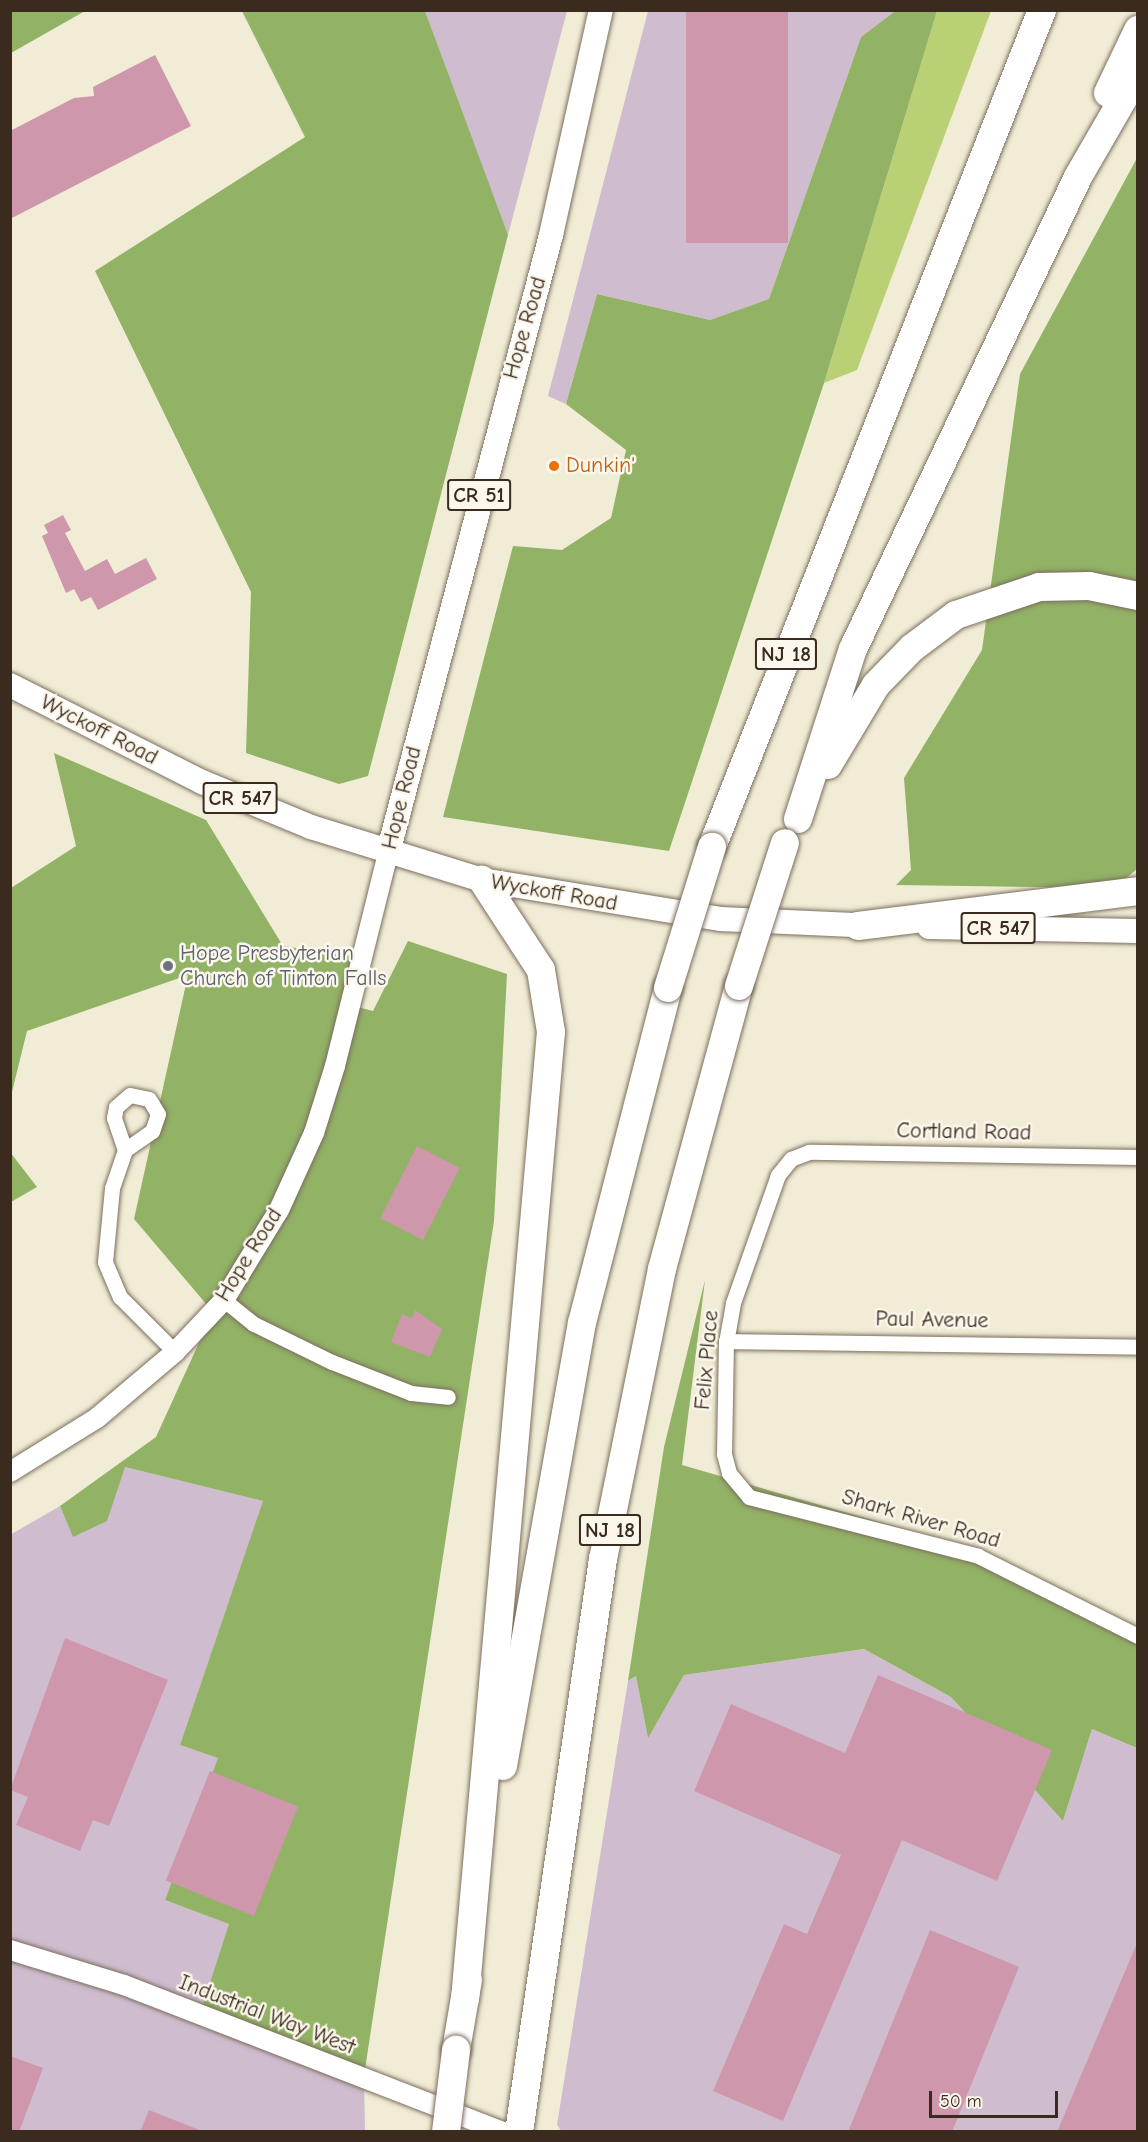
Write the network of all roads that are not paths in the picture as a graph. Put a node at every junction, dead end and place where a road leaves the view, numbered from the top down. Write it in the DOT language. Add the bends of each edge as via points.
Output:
graph roads {
  1 [pos="601,10"];
  2 [pos="1031,10"];
  3 [pos="1042,10"];
  4 [pos="1137,30"];
  5 [pos="1137,73"];
  6 [pos="1014,78"];
  7 [pos="1078,177"];
  8 [pos="1137,596"];
  9 [pos="10,685"];
  10 [pos="791,831"];
  11 [pos="388,852"];
  12 [pos="482,880"];
  13 [pos="1137,891"];
  14 [pos="858,926"];
  15 [pos="1137,931"];
  16 [pos="125,1150"];
  17 [pos="1137,1157"];
  18 [pos="791,1159"];
  19 [pos="224,1300"];
  20 [pos="726,1341"];
  21 [pos="1137,1347"];
  22 [pos="174,1352"];
  23 [pos="448,1397"];
  24 [pos="10,1472"];
  25 [pos="749,1497"];
  26 [pos="1137,1636"];
  27 [pos="10,1950"];
  28 [pos="465,1999"];
  29 [pos="446,2132"];
  30 [pos="503,2132"];
  31 [pos="519,2132"];
  1 -- 11 [label="main road, Hope Road / CR 51" via="551,235"];
  2 -- 6 [label="highway, NJ 18"];
  3 -- 6 [label="highway"];
  4 -- 7 [label="highway, NJ 18"];
  5 -- 7 [label="highway"];
  6 -- 28 [label="highway, NJ 18, bridge" via="712,847 668,988 609,1208 547,1495"];
  7 -- 10 [label="highway, NJ 18" via="853,649"];
  8 -- 10 [label="highway" via="1089,586 1038,587 956,615 912,648 876,685"];
  9 -- 11 [label="main road, Wyckoff Road / CR 547" via="202,782"];
  10 -- 31 [label="highway, NJ 18, bridge" via="739,986 662,1269 603,1559"];
  11 -- 12 [label="main road, Wyckoff Road / CR 547"];
  11 -- 19 [label="street, Hope Road" via="314,1133 279,1210"];
  12 -- 14 [label="main road, Wyckoff Road / CR 547" via="720,919"];
  12 -- 28 [label="highway" via="542,970 551,1032"];
  13 -- 14 [label="highway"];
  14 -- 15 [label="main road, Wyckoff Road / CR 547"];
  16 -- 22 [label="street" via="112,1188 105,1262 120,1297"];
  17 -- 18 [label="street, Cortland Road" via="809,1152"];
  18 -- 20 [label="street, Felix Place" via="778,1175 733,1304"];
  19 -- 22 [label="street, Hope Road"];
  19 -- 23 [label="street" via="254,1324 332,1362 411,1393"];
  20 -- 21 [label="street, Paul Avenue"];
  20 -- 25 [label="street, Felix Place" via="724,1454 729,1473"];
  22 -- 24 [label="street, Hope Road" via="97,1418"];
  25 -- 26 [label="street, Shark River Road" via="978,1556"];
  27 -- 30 [label="street, Industrial Way West" via="124,1985"];
  28 -- 29 [label="highway, NJ 18, bridge"];
}
